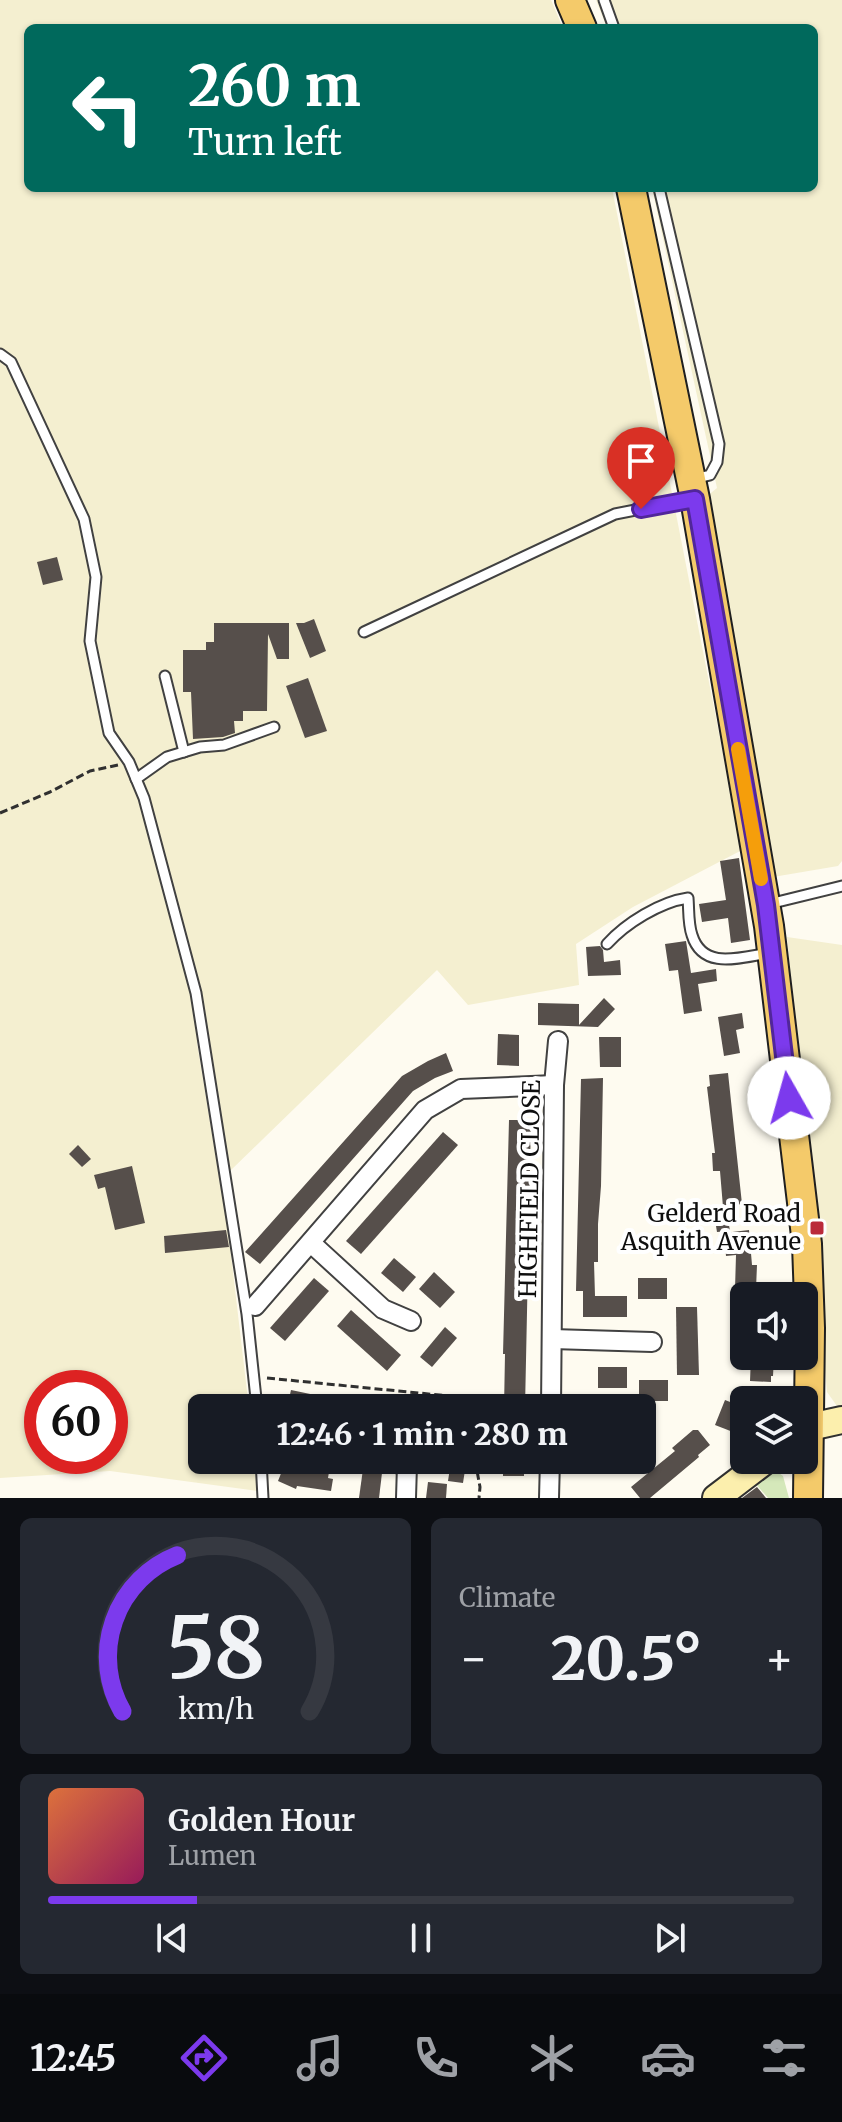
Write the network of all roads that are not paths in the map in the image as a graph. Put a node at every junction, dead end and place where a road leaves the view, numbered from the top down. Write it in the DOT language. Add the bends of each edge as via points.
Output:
graph roads {
  1 [pos="570,0"];
  2 [pos="604,0"];
  3 [pos="580,24"];
  4 [pos="613,24"];
  5 [pos="632,192"];
  6 [pos="660,192"];
  7 [pos="0,354"];
  8 [pos="692,489"];
  9 [pos="364,632"];
  10 [pos="165,676"];
  11 [pos="274,727"];
  12 [pos="184,752"];
  13 [pos="136,779"];
  14 [pos="842,886"];
  15 [pos="766,905"];
  16 [pos="607,944"];
  17 [pos="772,952"];
  18 [pos="558,1041"];
  19 [pos="554,1085"];
  20 [pos="311,1243"];
  21 [pos="255,1306"];
  22 [pos="411,1321"];
  23 [pos="552,1339"];
  24 [pos="652,1342"];
  25 [pos="808,1386"];
  26 [pos="256,1394"];
  27 [pos="551,1394"];
  28 [pos="842,1420"];
  29 [pos="818,1427"];
  30 [pos="262,1474"];
  31 [pos="411,1474"];
  32 [pos="550,1474"];
  33 [pos="748,1474"];
  34 [pos="808,1474"];
  35 [pos="263,1498"];
  36 [pos="406,1498"];
  37 [pos="549,1498"];
  38 [pos="716,1498"];
  39 [pos="808,1498"];
  1 -- 3 [label="main road"];
  2 -- 4 [label="lane"];
  5 -- 8 [label="main road"];
  6 -- 8 [label="lane" via="719,444 710,475"];
  7 -- 13 [label="lane" via="11,362 84,519 96,577 90,641 109,733"];
  8 -- 9 [label="lane" via="615,514"];
  8 -- 15 [label="main road"];
  10 -- 12 [label="lane"];
  11 -- 12 [label="lane"];
  12 -- 13 [label="lane"];
  13 -- 26 [label="lane" via="196,993"];
  14 -- 15 [label="lane"];
  15 -- 17 [label="main road"];
  16 -- 17 [label="lane" via="618,931 671,900 688,898 691,935 701,952 714,959 734,959"];
  17 -- 25 [label="main road" via="807,1244"];
  18 -- 19 [label="street, HIGHFIELD CLOSE"];
  19 -- 20 [label="street" via="461,1089 425,1110"];
  19 -- 23 [label="street, HIGHFIELD CLOSE"];
  20 -- 21 [label="street"];
  20 -- 22 [label="street" via="383,1309"];
  23 -- 24 [label="street"];
  23 -- 27 [label="street, HIGHFIELD CLOSE"];
  28 -- 29 [label="main road"];
  30 -- 35 [label="lane"];
  31 -- 36 [label="street"];
  32 -- 37 [label="street"];
  33 -- 38 [label="main road"];
  34 -- 39 [label="main road"];
}
